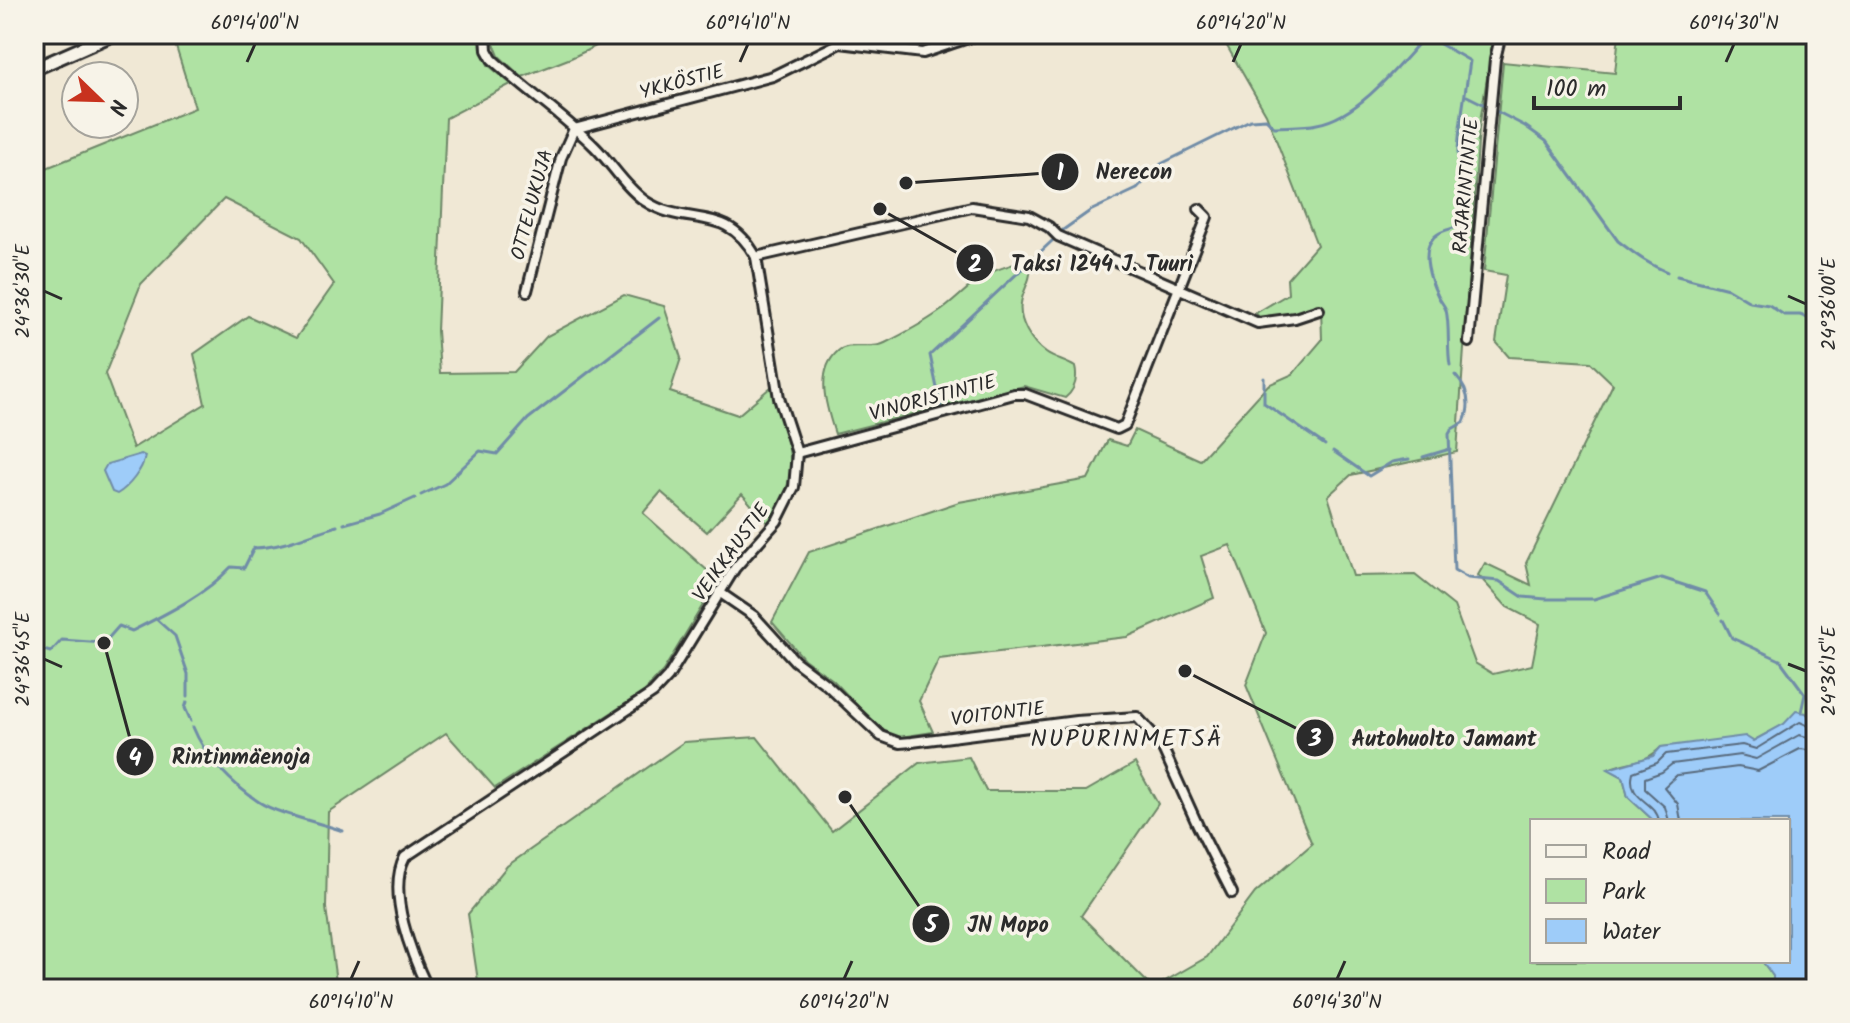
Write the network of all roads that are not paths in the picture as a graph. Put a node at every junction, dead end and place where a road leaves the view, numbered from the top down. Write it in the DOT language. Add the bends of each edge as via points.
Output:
graph roads {
  1 [pos="114,34"];
  2 [pos="486,34"];
  3 [pos="980,34"];
  4 [pos="1501,34"];
  5 [pos="34,51"];
  6 [pos="35,68"];
  7 [pos="574,129"];
  8 [pos="1199,209"];
  9 [pos="756,257"];
  10 [pos="1179,289"];
  11 [pos="527,291"];
  12 [pos="1319,310"];
  13 [pos="1469,342"];
  14 [pos="797,453"];
  15 [pos="719,592"];
  16 [pos="1232,893"];
  17 [pos="428,989"];
  1 -- 6 [label="main road"];
  2 -- 7 [label="street" via="492,59"];
  3 -- 7 [label="street, YKKÖSTIE" via="923,53 840,43 773,76"];
  4 -- 13 [label="street, RAJARINTINTIE"];
  5 -- 6 [label="street"];
  7 -- 9 [label="street" via="644,200 735,230"];
  7 -- 11 [label="street, OTTELUKUJA" via="561,158"];
  8 -- 10 [label="street, VINORISTINTIE" via="1207,217"];
  9 -- 10 [label="street" via="972,207 1029,216 1058,236"];
  9 -- 14 [label="street, VEIKKAUSTIE" via="779,398"];
  10 -- 12 [label="street" via="1258,323"];
  10 -- 14 [label="street, VINORISTINTIE" via="1125,425 1117,429 1014,394"];
  14 -- 15 [label="street, VEIKKAUSTIE" via="787,504"];
  15 -- 16 [label="street, VOITONTIE" via="754,616 795,661 890,741 1137,717 1160,742"];
  15 -- 17 [label="street, VEIKKAUSTIE" via="653,693 405,857 400,904"];
}
